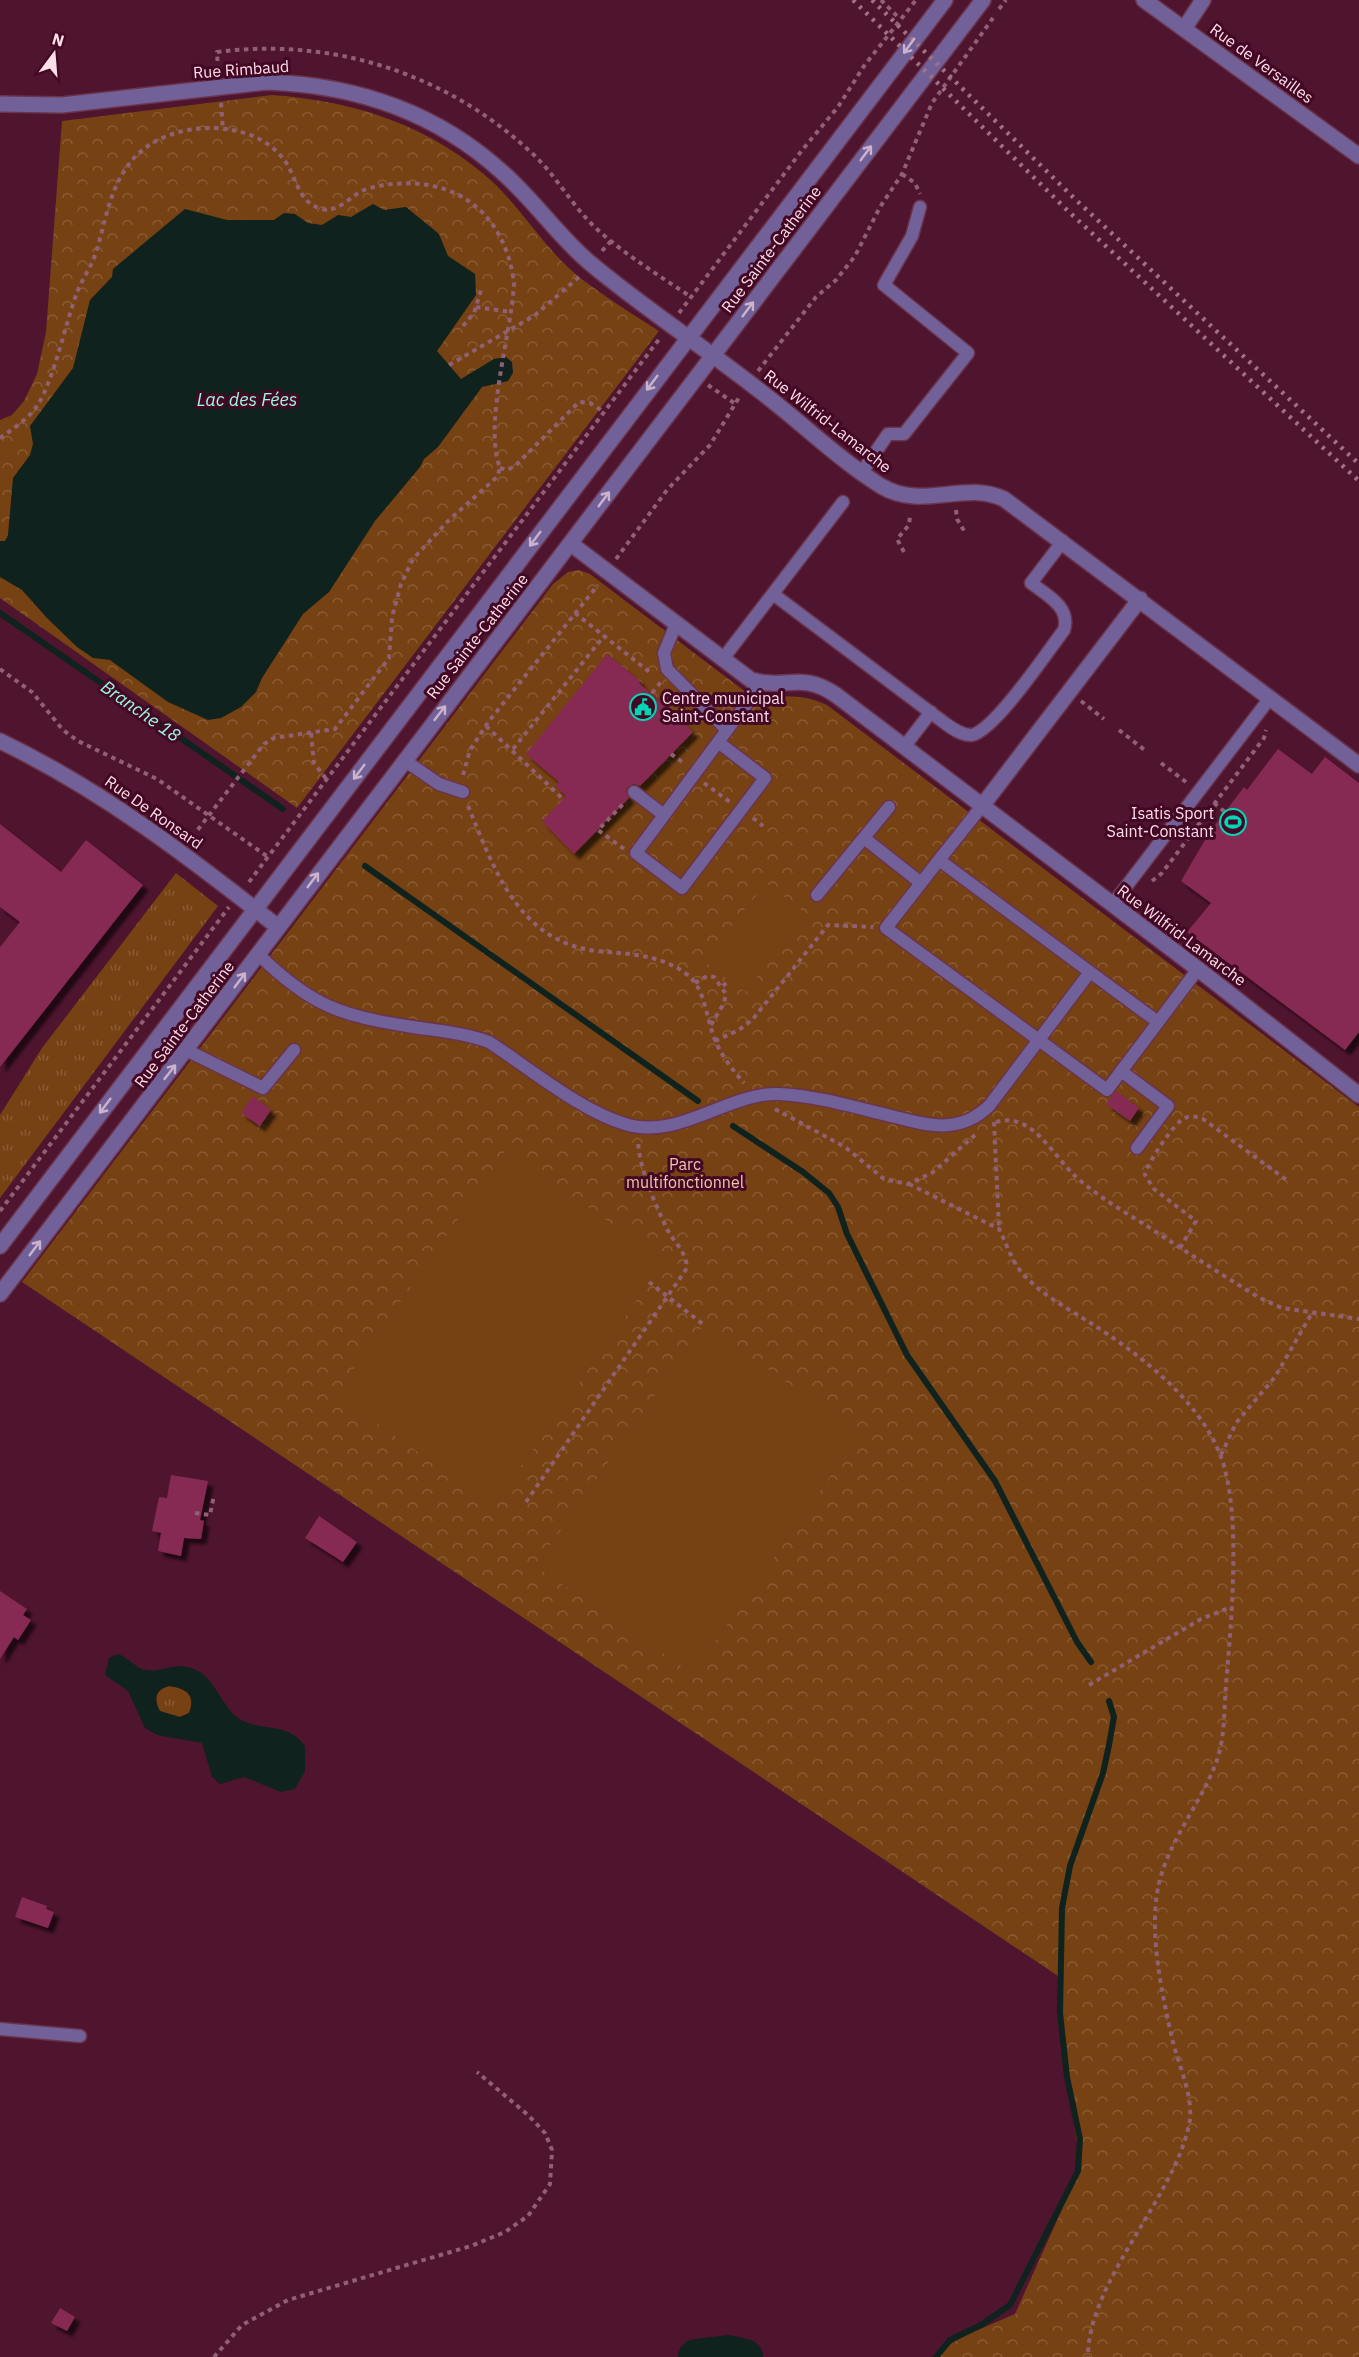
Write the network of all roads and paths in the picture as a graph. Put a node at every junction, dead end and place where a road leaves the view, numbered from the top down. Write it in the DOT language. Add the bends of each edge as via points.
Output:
graph roads {
  1 [pos="881,0"];
  2 [pos="916,0"];
  3 [pos="945,0"];
  4 [pos="983,0"];
  5 [pos="1006,0"];
  6 [pos="1144,0"];
  7 [pos="1203,0"];
  8 [pos="900,19"];
  9 [pos="1184,29"];
  10 [pos="221,99"];
  11 [pos="0,104"];
  12 [pos="223,130"];
  13 [pos="1359,156"];
  14 [pos="902,174"];
  15 [pos="920,207"];
  16 [pos="611,240"];
  17 [pos="602,251"];
  18 [pos="579,277"];
  19 [pos="481,290"];
  20 [pos="477,307"];
  21 [pos="680,311"];
  22 [pos="511,312"];
  23 [pos="463,326"];
  24 [pos="507,334"];
  25 [pos="688,337"];
  26 [pos="661,338"];
  27 [pos="713,356"];
  28 [pos="449,365"];
  29 [pos="760,368"];
  30 [pos="709,386"];
  31 [pos="741,395"];
  32 [pos="734,403"];
  33 [pos="604,412"];
  34 [pos="0,438"];
  35 [pos="500,468"];
  36 [pos="862,472"];
  37 [pos="843,502"];
  38 [pos="956,510"];
  39 [pos="910,516"];
  40 [pos="966,534"];
  41 [pos="1063,541"];
  42 [pos="571,544"];
  43 [pos="904,552"];
  44 [pos="614,562"];
  45 [pos="600,582"];
  46 [pos="773,594"];
  47 [pos="1140,599"];
  48 [pos="575,613"];
  49 [pos="676,624"];
  50 [pos="604,636"];
  51 [pos="722,660"];
  52 [pos="0,669"];
  53 [pos="662,682"];
  54 [pos="759,682"];
  55 [pos="669,688"];
  56 [pos="652,693"];
  57 [pos="1077,698"];
  58 [pos="1270,698"];
  59 [pos="930,712"];
  60 [pos="1104,719"];
  61 [pos="1269,722"];
  62 [pos="486,726"];
  63 [pos="728,730"];
  64 [pos="1119,730"];
  65 [pos="310,733"];
  66 [pos="0,741"];
  67 [pos="718,742"];
  68 [pos="904,747"];
  69 [pos="513,748"];
  70 [pos="1146,751"];
  71 [pos="671,754"];
  72 [pos="692,758"];
  73 [pos="404,759"];
  74 [pos="1161,763"];
  75 [pos="1359,765"];
  76 [pos="327,780"];
  77 [pos="702,781"];
  78 [pos="1186,782"];
  79 [pos="463,792"];
  80 [pos="634,792"];
  81 [pos="563,799"];
  82 [pos="1214,803"];
  83 [pos="733,804"];
  84 [pos="630,806"];
  85 [pos="982,806"];
  86 [pos="889,807"];
  87 [pos="1225,812"];
  88 [pos="208,814"];
  89 [pos="664,815"];
  90 [pos="750,816"];
  91 [pos="763,826"];
  92 [pos="196,832"];
  93 [pos="864,838"];
  94 [pos="626,850"];
  95 [pos="268,857"];
  96 [pos="939,860"];
  97 [pos="254,876"];
  98 [pos="921,883"];
  99 [pos="1148,884"];
  100 [pos="817,896"];
  101 [pos="1112,904"];
  102 [pos="255,909"];
  103 [pos="226,912"];
  104 [pos="278,927"];
  105 [pos="886,928"];
  106 [pos="259,955"];
  107 [pos="1198,969"];
  108 [pos="1090,972"];
  109 [pos="729,980"];
  110 [pos="695,983"];
  111 [pos="723,986"];
  112 [pos="1158,1022"];
  113 [pos="711,1026"];
  114 [pos="1038,1040"];
  115 [pos="715,1041"];
  116 [pos="186,1050"];
  117 [pos="294,1050"];
  118 [pos="1121,1071"];
  119 [pos="745,1084"];
  120 [pos="1359,1095"];
  121 [pos="774,1109"];
  122 [pos="638,1126"];
  123 [pos="977,1133"];
  124 [pos="1137,1148"];
  125 [pos="1288,1181"];
  126 [pos="908,1184"];
  127 [pos="0,1210"];
  128 [pos="999,1229"];
  129 [pos="0,1246"];
  130 [pos="1180,1248"];
  131 [pos="649,1282"];
  132 [pos="0,1294"];
  133 [pos="669,1294"];
  134 [pos="1312,1312"];
  135 [pos="1359,1319"];
  136 [pos="704,1325"];
  137 [pos="1221,1455"];
  138 [pos="214,1495"];
  139 [pos="526,1502"];
  140 [pos="195,1513"];
  141 [pos="1231,1607"];
  142 [pos="1089,1685"];
  143 [pos="0,2029"];
  144 [pos="80,2036"];
  145 [pos="477,2072"];
  146 [pos="214,2357"];
  147 [pos="1088,2357"];
  1 -- 8 [label="path"];
  2 -- 8 [label="path"];
  3 -- 25 [label="street, Rue Sainte-Catherine, one-way"];
  27 -- 4 [label="street, Rue Sainte-Catherine, one-way"];
  5 -- 14 [label="path" via="932,104"];
  6 -- 9 [label="street, Rue de Versailles"];
  7 -- 9 [label="street"];
  8 -- 21 [label="path" via="838,108"];
  9 -- 13 [label="street, Rue de Versailles"];
  10 -- 12 [label="path"];
  11 -- 25 [label="street, Rue Rimbaud" via="62,105 267,82 359,93 420,115 472,147 504,173 588,262"];
  12 -- 22 [label="path" via="238,132 273,149 285,160 308,203 325,210 334,209 368,188 402,184 437,186 477,207 494,223 512,263"];
  12 -- 34 [label="path" via="191,128 172,134 135,157 118,180 93,264 79,288 44,392 27,418"];
  14 -- 15 [label="path" via="915,183"];
  14 -- 29 [label="path" via="851,262 816,297"];
  15 -- 36 [label="lane" via="904,253 884,285 968,352 904,434 888,434"];
  16 -- 17 [label="path"];
  18 -- 24 [label="path"];
  19 -- 20 [label="path"];
  20 -- 22 [label="path"];
  20 -- 23 [label="path"];
  22 -- 24 [label="path"];
  24 -- 28 [label="path"];
  24 -- 35 [label="path" via="496,412"];
  25 -- 27 [label="street, Rue Wilfrid-Lamarche"];
  25 -- 102 [label="street, Rue Sainte-Catherine, one-way"];
  26 -- 33 [label="path, Rue Sainte-Catherine"];
  27 -- 36 [label="street, Rue Wilfrid-Lamarche"];
  42 -- 27 [label="street, Rue Sainte-Catherine, one-way"];
  30 -- 32 [label="path"];
  31 -- 32 [label="path"];
  32 -- 44 [label="path" via="710,445 667,490"];
  33 -- 35 [label="path" via="590,403 579,402 517,464 508,470"];
  33 -- 76 [label="path, Rue Sainte-Catherine"];
  35 -- 65 [label="path" via="497,477 413,559 401,584 391,647 381,670 336,729"];
  36 -- 41 [label="street, Rue Wilfrid-Lamarche" via="898,494 911,497 975,492 997,495"];
  37 -- 46 [label="lane"];
  38 -- 40 [label="path"];
  39 -- 43 [label="path" via="909,525 897,539"];
  41 -- 47 [label="street, Rue Wilfrid-Lamarche"];
  41 -- 59 [label="lane" via="1031,583 1061,607 1066,615 1064,630 1007,705 973,735 955,730"];
  42 -- 49 [label="street, Rue Wilfrid-Lamarche"];
  73 -- 42 [label="street, Rue Sainte-Catherine, one-way"];
  45 -- 48 [label="path"];
  46 -- 51 [label="lane"];
  46 -- 59 [label="lane"];
  47 -- 58 [label="street, Rue Wilfrid-Lamarche"];
  47 -- 85 [label="street"];
  48 -- 50 [label="path"];
  48 -- 62 [label="path"];
  49 -- 51 [label="street, Rue Wilfrid-Lamarche"];
  49 -- 63 [label="lane" via="664,653 667,669"];
  50 -- 53 [label="path"];
  50 -- 69 [label="path"];
  51 -- 54 [label="street, Rue Wilfrid-Lamarche"];
  52 -- 88 [label="path, Rue De Ronsard" via="32,692 63,730 78,741 157,779"];
  53 -- 55 [label="path"];
  53 -- 56 [label="path"];
  54 -- 63 [label="lane"];
  54 -- 68 [label="street, Rue Wilfrid-Lamarche" via="818,684"];
  57 -- 60 [label="path"];
  58 -- 75 [label="street, Rue Wilfrid-Lamarche"];
  58 -- 101 [label="lane"];
  59 -- 68 [label="lane"];
  61 -- 82 [label="path" via="1264,738"];
  62 -- 69 [label="path"];
  62 -- 79 [label="path" via="466,759"];
  63 -- 67 [label="lane"];
  64 -- 70 [label="path"];
  65 -- 76 [label="path" via="314,763"];
  65 -- 88 [label="path" via="274,738 264,744"];
  66 -- 102 [label="street, Rue De Ronsard" via="111,802"];
  67 -- 89 [label="lane"];
  67 -- 89 [label="lane" via="765,778 682,888 636,853"];
  68 -- 85 [label="street, Rue Wilfrid-Lamarche"];
  69 -- 81 [label="path"];
  71 -- 72 [label="path" via="687,765"];
  73 -- 79 [label="lane" via="439,784"];
  104 -- 73 [label="street, Rue Sainte-Catherine, one-way"];
  74 -- 78 [label="path"];
  76 -- 95 [label="path, Rue Sainte-Catherine"];
  77 -- 83 [label="path"];
  79 -- 110 [label="path" via="499,880 534,922 580,947 666,963 686,973"];
  80 -- 89 [label="lane"];
  82 -- 87 [label="path"];
  82 -- 99 [label="path" via="1162,873"];
  84 -- 94 [label="path" via="625,802 598,830"];
  85 -- 96 [label="lane"];
  85 -- 101 [label="street, Rue Wilfrid-Lamarche"];
  86 -- 93 [label="lane"];
  88 -- 92 [label="path"];
  88 -- 95 [label="path, Rue De Ronsard"];
  90 -- 91 [label="path"];
  93 -- 98 [label="lane"];
  93 -- 100 [label="lane"];
  95 -- 97 [label="path, Rue Sainte-Catherine"];
  96 -- 98 [label="lane"];
  96 -- 108 [label="lane"];
  98 -- 105 [label="lane"];
  101 -- 107 [label="street, Rue Wilfrid-Lamarche"];
  102 -- 104 [label="street, Rue De Ronsard"];
  102 -- 129 [label="street, Rue Sainte-Catherine, one-way"];
  103 -- 127 [label="path, Rue Sainte-Catherine"];
  104 -- 106 [label="street, Rue Sainte-Catherine"];
  105 -- 114 [label="lane"];
  105 -- 115 [label="path" via="828,925 753,1019"];
  116 -- 106 [label="street, Rue Sainte-Catherine, one-way"];
  106 -- 122 [label="lane" via="291,984 325,1006 378,1022 472,1035 489,1042 600,1115"];
  107 -- 112 [label="lane"];
  107 -- 120 [label="street, Rue Wilfrid-Lamarche"];
  108 -- 112 [label="lane"];
  108 -- 114 [label="lane"];
  109 -- 111 [label="path"];
  110 -- 111 [label="path" via="707,976"];
  110 -- 113 [label="path"];
  111 -- 113 [label="path" via="724,1003"];
  112 -- 118 [label="lane"];
  113 -- 115 [label="path"];
  114 -- 118 [label="lane" via="1107,1090"];
  114 -- 122 [label="lane" via="989,1106 975,1119 948,1125 779,1094 758,1095 681,1122"];
  115 -- 119 [label="path" via="726,1063"];
  116 -- 117 [label="lane" via="263,1088"];
  132 -- 116 [label="street, Rue Sainte-Catherine, one-way"];
  118 -- 124 [label="lane" via="1168,1106"];
  121 -- 126 [label="path" via="845,1147 884,1179"];
  122 -- 133 [label="path" via="639,1150 648,1182 667,1230 687,1260 687,1268"];
  123 -- 126 [label="path" via="932,1173"];
  125 -- 130 [label="path" via="1203,1119 1194,1116 1180,1120 1149,1162 1145,1175 1154,1189 1196,1221"];
  126 -- 128 [label="path"];
  128 -- 130 [label="path" via="992,1123 1012,1121 1042,1139 1076,1177"];
  128 -- 137 [label="path" via="1012,1258 1034,1285 1149,1365 1180,1396"];
  130 -- 134 [label="path" via="1272,1304"];
  131 -- 133 [label="path"];
  133 -- 136 [label="path"];
  133 -- 139 [label="path"];
  134 -- 135 [label="path"];
  134 -- 137 [label="path" via="1275,1377 1236,1424"];
  137 -- 141 [label="path" via="1232,1525"];
  138 -- 140 [label="path" via="210,1515"];
  141 -- 142 [label="path" via="1201,1619"];
  141 -- 147 [label="path" via="1223,1730 1217,1760 1165,1866 1157,1891 1154,1928 1171,2036 1190,2121 1175,2164 1105,2294"];
  143 -- 144 [label="lane"];
  145 -- 146 [label="path" via="528,2115 545,2133 552,2150 550,2184 528,2216 505,2232 471,2246 288,2300 242,2325"];
}
